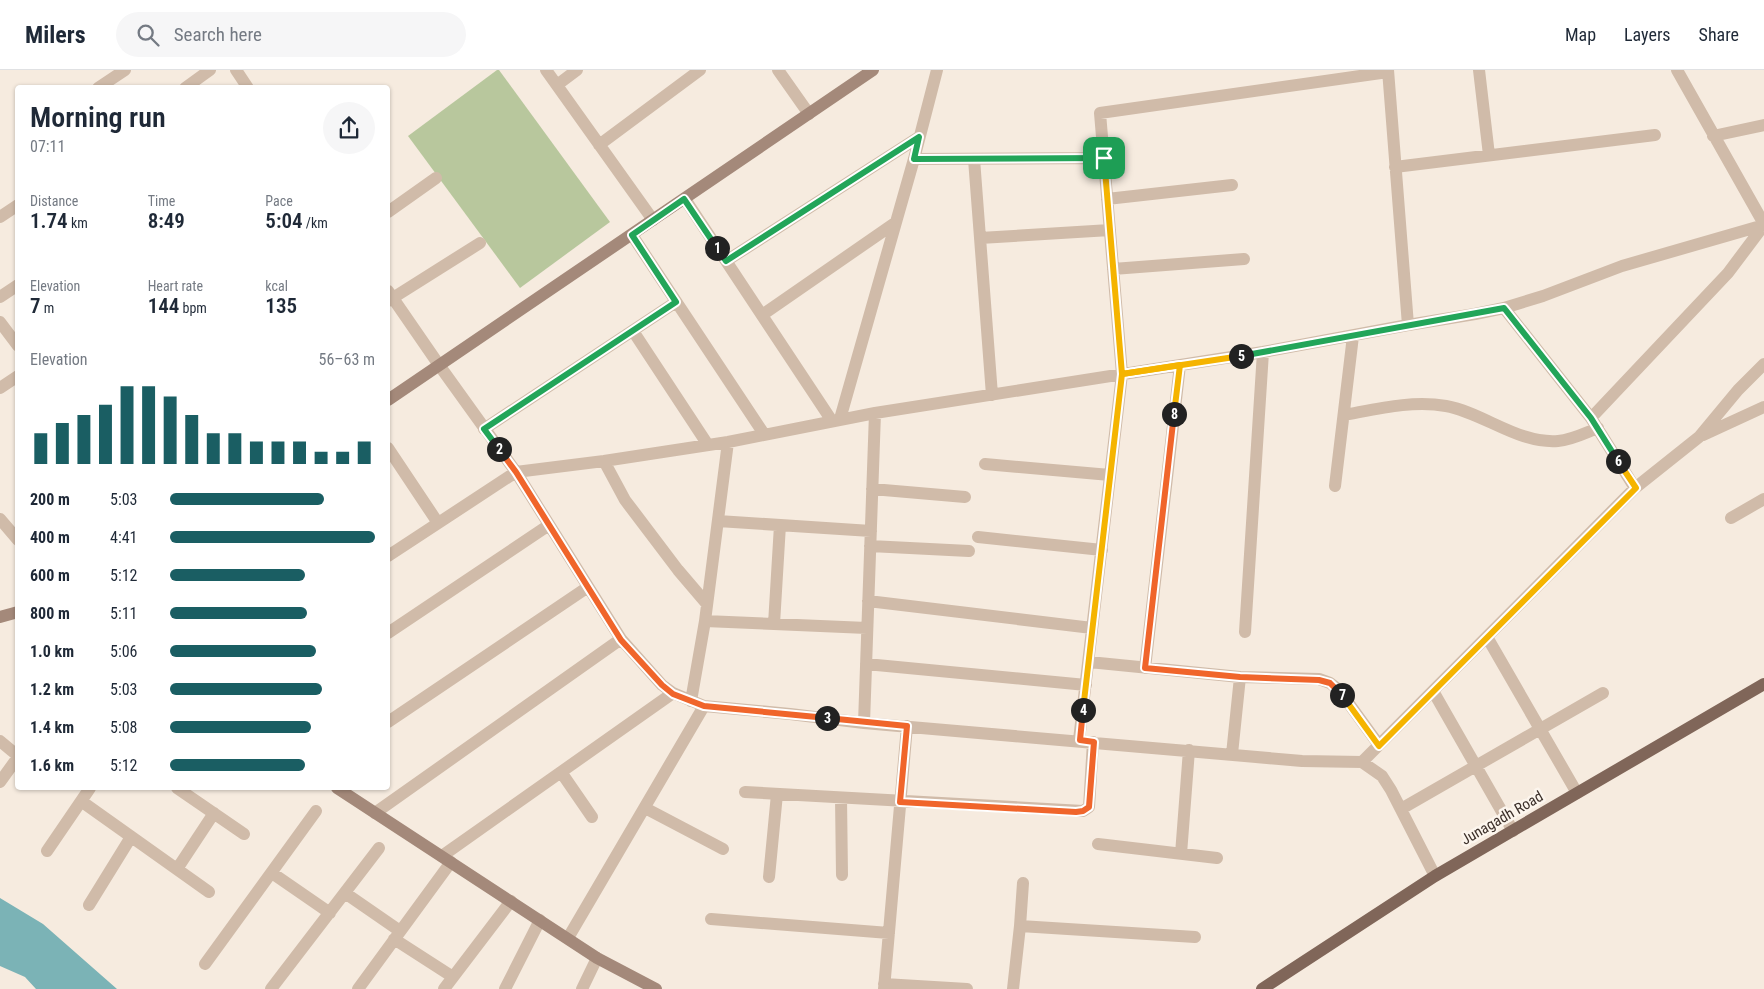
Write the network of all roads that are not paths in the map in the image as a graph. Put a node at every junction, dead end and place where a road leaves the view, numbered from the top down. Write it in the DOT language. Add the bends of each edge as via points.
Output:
graph roads {
  1 [pos="125,70"];
  2 [pos="210,70"];
  3 [pos="236,70"];
  4 [pos="546,70"];
  5 [pos="577,70"];
  6 [pos="700,70"];
  7 [pos="778,70"];
  8 [pos="873,70"];
  9 [pos="937,70"];
  10 [pos="1479,70"];
  11 [pos="1677,70"];
  12 [pos="1388,71"];
  13 [pos="102,85"];
  14 [pos="189,85"];
  15 [pos="246,85"];
  16 [pos="557,85"];
  17 [pos="809,114"];
  18 [pos="1764,125"];
  19 [pos="1655,135"];
  20 [pos="1713,136"];
  21 [pos="919,137"];
  22 [pos="600,144"];
  23 [pos="1489,156"];
  24 [pos="974,158"];
  25 [pos="1104,158"];
  26 [pos="914,159"];
  27 [pos="1395,167"];
  28 [pos="436,178"];
  29 [pos="1232,186"];
  30 [pos="684,199"];
  31 [pos="1107,199"];
  32 [pos="15,207"];
  33 [pos="390,211"];
  34 [pos="0,217"];
  35 [pos="653,220"];
  36 [pos="895,223"];
  37 [pos="1764,225"];
  38 [pos="1110,230"];
  39 [pos="632,235"];
  40 [pos="980,238"];
  41 [pos="480,243"];
  42 [pos="1244,259"];
  43 [pos="726,261"];
  44 [pos="1113,269"];
  45 [pos="15,287"];
  46 [pos="390,296"];
  47 [pos="0,297"];
  48 [pos="390,298"];
  49 [pos="676,302"];
  50 [pos="1504,308"];
  51 [pos="762,315"];
  52 [pos="0,322"];
  53 [pos="1408,325"];
  54 [pos="633,331"];
  55 [pos="1353,336"];
  56 [pos="15,342"];
  57 [pos="1263,352"];
  58 [pos="1764,364"];
  59 [pos="1180,365"];
  60 [pos="439,366"];
  61 [pos="1122,374"];
  62 [pos="15,378"];
  63 [pos="0,388"];
  64 [pos="992,395"];
  65 [pos="390,399"];
  66 [pos="1764,407"];
  67 [pos="875,413"];
  68 [pos="1344,415"];
  69 [pos="836,420"];
  70 [pos="1594,423"];
  71 [pos="484,429"];
  72 [pos="764,434"];
  73 [pos="1698,437"];
  74 [pos="728,442"];
  75 [pos="708,445"];
  76 [pos="390,451"];
  77 [pos="604,461"];
  78 [pos="985,464"];
  79 [pos="516,472"];
  80 [pos="1110,475"];
  81 [pos="1335,486"];
  82 [pos="1636,488"];
  83 [pos="872,489"];
  84 [pos="965,497"];
  85 [pos="1764,499"];
  86 [pos="1731,518"];
  87 [pos="0,519"];
  88 [pos="718,521"];
  89 [pos="438,523"];
  90 [pos="550,525"];
  91 [pos="780,525"];
  92 [pos="870,531"];
  93 [pos="15,536"];
  94 [pos="978,537"];
  95 [pos="870,546"];
  96 [pos="969,550"];
  97 [pos="1102,550"];
  98 [pos="390,555"];
  99 [pos="588,587"];
  100 [pos="868,601"];
  101 [pos="707,604"];
  102 [pos="15,613"];
  103 [pos="0,617"];
  104 [pos="705,621"];
  105 [pos="774,624"];
  106 [pos="867,628"];
  107 [pos="1092,628"];
  108 [pos="390,632"];
  109 [pos="1245,632"];
  110 [pos="1487,637"];
  111 [pos="621,640"];
  112 [pos="1088,662"];
  113 [pos="866,664"];
  114 [pos="1145,668"];
  115 [pos="1240,677"];
  116 [pos="1764,684"];
  117 [pos="1086,685"];
  118 [pos="1433,691"];
  119 [pos="1603,693"];
  120 [pos="673,694"];
  121 [pos="691,701"];
  122 [pos="704,706"];
  123 [pos="390,721"];
  124 [pos="864,723"];
  125 [pos="907,726"];
  126 [pos="1540,729"];
  127 [pos="1080,740"];
  128 [pos="0,741"];
  129 [pos="1094,742"];
  130 [pos="1379,746"];
  131 [pos="1190,750"];
  132 [pos="15,754"];
  133 [pos="1232,754"];
  134 [pos="15,761"];
  135 [pos="1362,762"];
  136 [pos="1476,766"];
  137 [pos="561,772"];
  138 [pos="0,782"];
  139 [pos="89,790"];
  140 [pos="179,790"];
  141 [pos="340,790"];
  142 [pos="745,792"];
  143 [pos="1577,793"];
  144 [pos="777,794"];
  145 [pos="841,798"];
  146 [pos="81,801"];
  147 [pos="900,802"];
  148 [pos="645,808"];
  149 [pos="1401,809"];
  150 [pos="316,811"];
  151 [pos="214,813"];
  152 [pos="376,813"];
  153 [pos="592,816"];
  154 [pos="1512,831"];
  155 [pos="244,834"];
  156 [pos="131,837"];
  157 [pos="1098,844"];
  158 [pos="380,848"];
  159 [pos="722,848"];
  160 [pos="47,851"];
  161 [pos="1180,854"];
  162 [pos="1217,858"];
  163 [pos="447,859"];
  164 [pos="177,869"];
  165 [pos="272,873"];
  166 [pos="842,876"];
  167 [pos="1435,876"];
  168 [pos="769,877"];
  169 [pos="1023,883"];
  170 [pos="209,892"];
  171 [pos="345,893"];
  172 [pos="511,901"];
  173 [pos="89,904"];
  174 [pos="330,913"];
  175 [pos="711,919"];
  176 [pos="540,920"];
  177 [pos="1020,926"];
  178 [pos="889,933"];
  179 [pos="397,935"];
  180 [pos="1195,937"];
  181 [pos="568,938"];
  182 [pos="598,958"];
  183 [pos="206,964"];
  184 [pos="453,977"];
  185 [pos="884,986"];
  186 [pos="271,989"];
  187 [pos="358,989"];
  188 [pos="444,989"];
  189 [pos="505,989"];
  190 [pos="582,989"];
  191 [pos="656,989"];
  192 [pos="967,989"];
  193 [pos="1013,989"];
  194 [pos="1262,989"];
  1 -- 13 [label="street"];
  2 -- 14 [label="street"];
  3 -- 15 [label="street"];
  4 -- 16 [label="street"];
  5 -- 16 [label="street"];
  6 -- 22 [label="street"];
  7 -- 17 [label="street"];
  8 -- 17 [label="street"];
  9 -- 21 [label="street"];
  10 -- 23 [label="street"];
  11 -- 20 [label="street"];
  12 -- 25 [label="street" via="1100,113"];
  12 -- 27 [label="street"];
  16 -- 22 [label="street"];
  17 -- 30 [label="street"];
  18 -- 20 [label="street"];
  19 -- 23 [label="street"];
  20 -- 37 [label="street"];
  21 -- 26 [label="street"];
  21 -- 43 [label="street"];
  22 -- 35 [label="street"];
  23 -- 27 [label="street"];
  24 -- 25 [label="street"];
  24 -- 26 [label="street"];
  24 -- 40 [label="street"];
  25 -- 31 [label="street"];
  26 -- 36 [label="street"];
  27 -- 53 [label="street"];
  28 -- 33 [label="street"];
  29 -- 31 [label="street"];
  30 -- 35 [label="street"];
  30 -- 43 [label="street"];
  31 -- 38 [label="street"];
  32 -- 34 [label="street"];
  35 -- 39 [label="street"];
  36 -- 51 [label="street"];
  36 -- 69 [label="street"];
  37 -- 50 [label="street" via="1622,266"];
  37 -- 70 [label="street" via="1728,273"];
  38 -- 40 [label="street"];
  38 -- 44 [label="street"];
  39 -- 49 [label="street"];
  39 -- 60 [label="street"];
  40 -- 64 [label="street"];
  41 -- 46 [label="street"];
  42 -- 44 [label="street"];
  43 -- 51 [label="street"];
  44 -- 61 [label="street"];
  45 -- 47 [label="street"];
  48 -- 60 [label="street"];
  49 -- 54 [label="street"];
  49 -- 72 [label="street"];
  50 -- 53 [label="street"];
  50 -- 70 [label="street"];
  51 -- 69 [label="street"];
  52 -- 56 [label="street"];
  53 -- 55 [label="street"];
  54 -- 71 [label="street"];
  54 -- 75 [label="street"];
  55 -- 57 [label="street"];
  55 -- 68 [label="street"];
  57 -- 59 [label="street"];
  57 -- 109 [label="street"];
  58 -- 73 [label="street"];
  59 -- 61 [label="street"];
  59 -- 114 [label="street"];
  60 -- 65 [label="street"];
  60 -- 71 [label="street"];
  61 -- 64 [label="street"];
  61 -- 80 [label="street"];
  62 -- 63 [label="street"];
  64 -- 67 [label="street"];
  66 -- 73 [label="street"];
  67 -- 69 [label="street"];
  67 -- 83 [label="street"];
  68 -- 70 [label="street" via="1401,405 1446,406 1545,441 1572,439"];
  68 -- 81 [label="street"];
  69 -- 72 [label="street"];
  70 -- 82 [label="street"];
  71 -- 79 [label="street"];
  72 -- 74 [label="street"];
  73 -- 82 [label="street"];
  74 -- 75 [label="street"];
  74 -- 88 [label="street"];
  75 -- 77 [label="street"];
  76 -- 89 [label="street"];
  77 -- 79 [label="street"];
  77 -- 101 [label="street" via="625,500"];
  78 -- 80 [label="street"];
  79 -- 89 [label="street"];
  79 -- 90 [label="street"];
  80 -- 97 [label="street"];
  82 -- 110 [label="street"];
  83 -- 84 [label="street"];
  83 -- 92 [label="street"];
  85 -- 86 [label="street"];
  87 -- 93 [label="street"];
  88 -- 91 [label="street"];
  88 -- 101 [label="street"];
  89 -- 98 [label="street"];
  90 -- 99 [label="street"];
  90 -- 108 [label="street"];
  91 -- 92 [label="street"];
  91 -- 105 [label="street"];
  92 -- 95 [label="street"];
  94 -- 97 [label="street"];
  95 -- 96 [label="street"];
  95 -- 100 [label="street"];
  97 -- 107 [label="street"];
  99 -- 111 [label="street"];
  99 -- 123 [label="street"];
  100 -- 106 [label="street"];
  100 -- 107 [label="street"];
  101 -- 104 [label="street"];
  102 -- 103 [label="street"];
  104 -- 105 [label="street"];
  104 -- 121 [label="street"];
  105 -- 106 [label="street"];
  106 -- 113 [label="street"];
  107 -- 112 [label="street"];
  110 -- 118 [label="street"];
  110 -- 126 [label="street"];
  111 -- 120 [label="street"];
  111 -- 152 [label="street"];
  112 -- 114 [label="street"];
  112 -- 117 [label="street"];
  113 -- 117 [label="street"];
  113 -- 124 [label="street"];
  114 -- 115 [label="street"];
  115 -- 130 [label="street" via="1330,683 1339,690"];
  115 -- 133 [label="street"];
  116 -- 143 [label="main road, Junagadh Road"];
  117 -- 127 [label="street"];
  118 -- 130 [label="street"];
  118 -- 136 [label="street"];
  119 -- 126 [label="street"];
  120 -- 121 [label="street"];
  120 -- 137 [label="street"];
  121 -- 122 [label="street"];
  122 -- 124 [label="street"];
  122 -- 148 [label="street"];
  124 -- 125 [label="street"];
  125 -- 127 [label="street"];
  125 -- 147 [label="street"];
  126 -- 136 [label="street"];
  126 -- 143 [label="street"];
  127 -- 129 [label="street"];
  128 -- 132 [label="street"];
  129 -- 131 [label="street"];
  129 -- 147 [label="street" via="1091,797 1089,807 1083,811"];
  130 -- 135 [label="street"];
  131 -- 133 [label="street"];
  131 -- 161 [label="street"];
  133 -- 135 [label="street" via="1302,761"];
  134 -- 138 [label="street"];
  135 -- 149 [label="street" via="1382,776"];
  136 -- 149 [label="street"];
  136 -- 154 [label="street"];
  137 -- 153 [label="street"];
  137 -- 163 [label="street"];
  139 -- 146 [label="street"];
  140 -- 151 [label="street"];
  141 -- 152 [label="street"];
  142 -- 144 [label="street"];
  143 -- 154 [label="main road, Junagadh Road"];
  144 -- 145 [label="street"];
  144 -- 168 [label="street"];
  145 -- 147 [label="street"];
  145 -- 166 [label="street"];
  146 -- 156 [label="street"];
  146 -- 160 [label="street"];
  147 -- 178 [label="street"];
  148 -- 159 [label="street"];
  148 -- 181 [label="street"];
  149 -- 167 [label="street"];
  150 -- 165 [label="street"];
  151 -- 155 [label="street"];
  151 -- 164 [label="street"];
  152 -- 163 [label="street"];
  154 -- 167 [label="main road, Junagadh Road"];
  156 -- 164 [label="street"];
  156 -- 173 [label="street"];
  157 -- 161 [label="street"];
  158 -- 171 [label="street"];
  161 -- 162 [label="street"];
  163 -- 172 [label="street"];
  163 -- 179 [label="street"];
  164 -- 170 [label="street"];
  165 -- 174 [label="street"];
  165 -- 183 [label="street"];
  167 -- 194 [label="main road, Junagadh Road"];
  169 -- 177 [label="street"];
  171 -- 174 [label="street"];
  171 -- 179 [label="street"];
  172 -- 176 [label="street"];
  172 -- 184 [label="street"];
  174 -- 186 [label="street"];
  175 -- 178 [label="street"];
  176 -- 181 [label="street"];
  176 -- 189 [label="street"];
  177 -- 180 [label="street"];
  177 -- 193 [label="street"];
  178 -- 185 [label="street"];
  179 -- 184 [label="street"];
  179 -- 187 [label="street"];
  181 -- 182 [label="street"];
  182 -- 190 [label="street"];
  182 -- 191 [label="street"];
  184 -- 188 [label="street"];
  185 -- 192 [label="street"];
}
